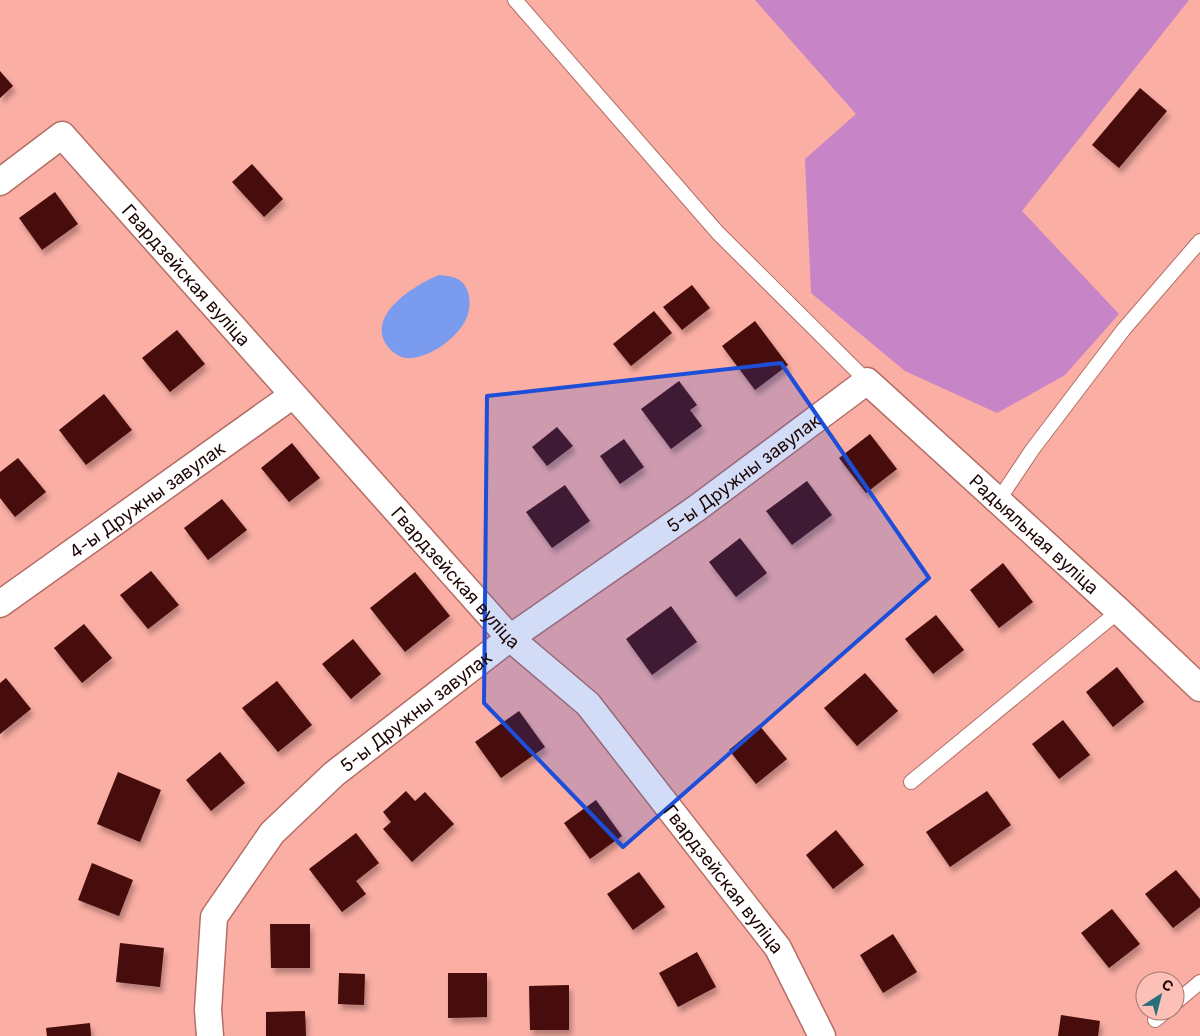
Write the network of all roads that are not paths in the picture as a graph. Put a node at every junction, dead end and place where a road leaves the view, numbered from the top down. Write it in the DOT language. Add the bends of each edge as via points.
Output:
graph roads {
  1 [pos="515,0"];
  2 [pos="0,182"];
  3 [pos="1200,241"];
  4 [pos="867,381"];
  5 [pos="293,395"];
  6 [pos="998,501"];
  7 [pos="0,604"];
  8 [pos="1119,611"];
  9 [pos="510,638"];
  10 [pos="1200,688"];
  11 [pos="911,782"];
  12 [pos="1200,982"];
  13 [pos="1185,995"];
  14 [pos="210,1036"];
  15 [pos="822,1036"];
  1 -- 4 [label="lane" via="718,233"];
  2 -- 5 [label="street, Гвардзейская вуліца" via="62,135"];
  3 -- 6 [label="lane" via="1124,329 1032,450"];
  4 -- 6 [label="street, Радыяльная вуліца"];
  4 -- 9 [label="street, 5-ы Дружны завулак" via="697,508"];
  5 -- 7 [label="street, 4-ы Дружны завулак"];
  5 -- 9 [label="street, Гвардзейская вуліца"];
  6 -- 8 [label="street, Радыяльная вуліца"];
  8 -- 10 [label="street, Радыяльная вуліца"];
  8 -- 11 [label="lane"];
  9 -- 14 [label="street, 5-ы Дружны завулак" via="334,774 272,833 214,917 208,1010"];
  9 -- 15 [label="street, Гвардзейская вуліца" via="588,704 778,948"];
  12 -- 13 [label="lane"];
}
